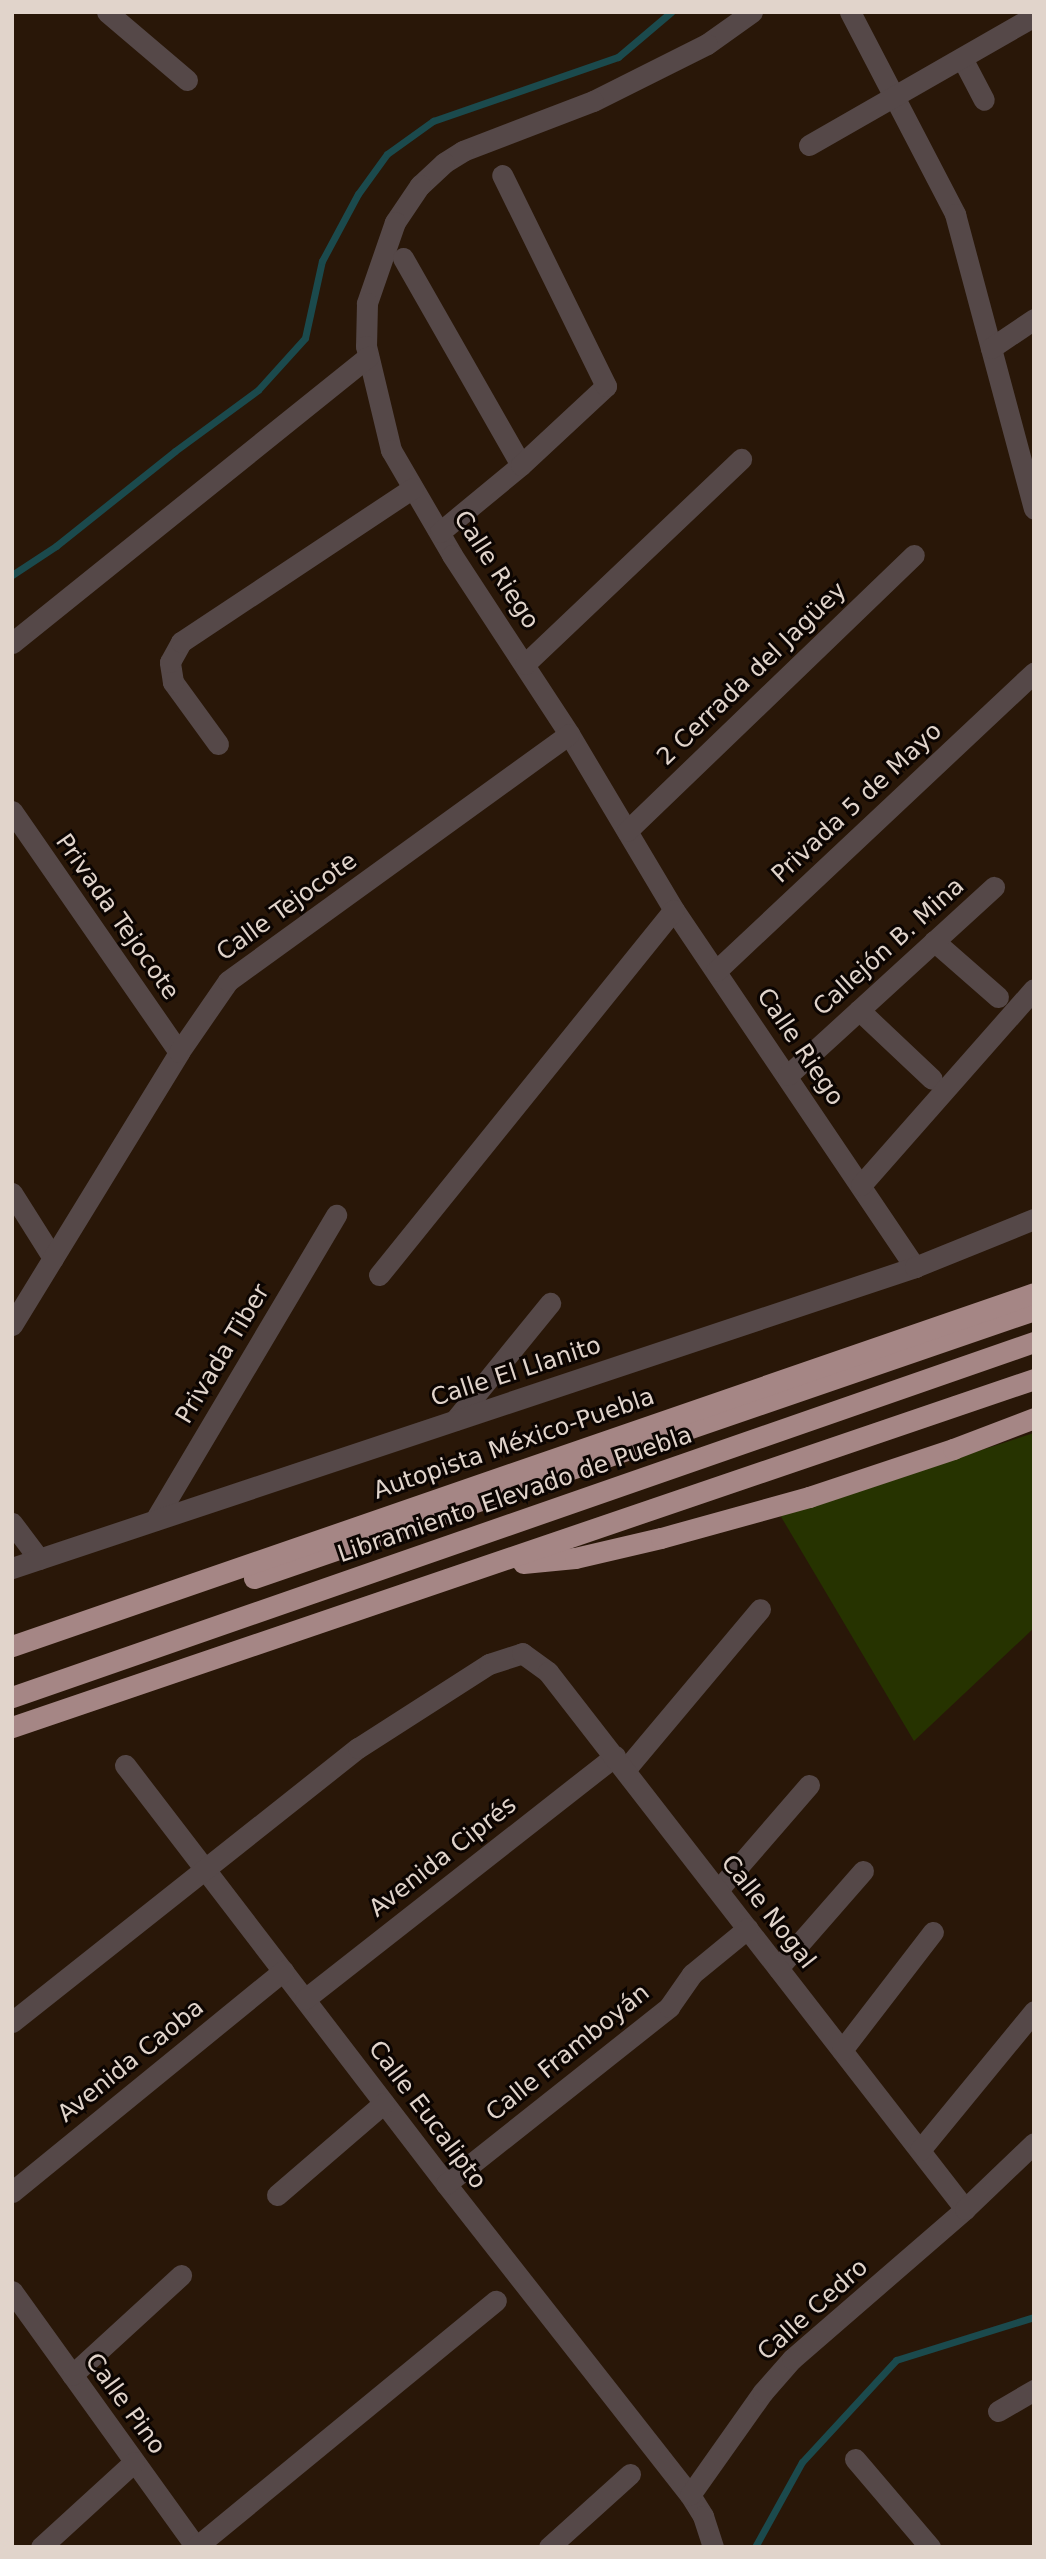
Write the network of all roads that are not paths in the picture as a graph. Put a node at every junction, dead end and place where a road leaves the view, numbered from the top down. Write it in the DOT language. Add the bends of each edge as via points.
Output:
graph roads {
  1 [pos="107,12"];
  2 [pos="752,12"];
  3 [pos="850,12"];
  4 [pos="1034,16"];
  5 [pos="962,58"];
  6 [pos="187,80"];
  7 [pos="895,97"];
  8 [pos="984,100"];
  9 [pos="809,145"];
  10 [pos="502,175"];
  11 [pos="403,258"];
  12 [pos="1034,318"];
  13 [pos="991,348"];
  14 [pos="368,357"];
  15 [pos="741,459"];
  16 [pos="521,465"];
  17 [pos="413,488"];
  18 [pos="1034,509"];
  19 [pos="440,532"];
  20 [pos="914,555"];
  21 [pos="12,643"];
  22 [pos="525,664"];
  23 [pos="1034,672"];
  24 [pos="569,734"];
  25 [pos="218,744"];
  26 [pos="12,811"];
  27 [pos="627,831"];
  28 [pos="994,887"];
  29 [pos="674,910"];
  30 [pos="934,941"];
  31 [pos="716,971"];
  32 [pos="1034,989"];
  33 [pos="998,998"];
  34 [pos="859,1010"];
  35 [pos="179,1052"];
  36 [pos="788,1075"];
  37 [pos="932,1079"];
  38 [pos="861,1185"];
  39 [pos="12,1193"];
  40 [pos="336,1215"];
  41 [pos="1034,1219"];
  42 [pos="53,1258"];
  43 [pos="915,1268"];
  44 [pos="379,1275"];
  45 [pos="1034,1293"];
  46 [pos="18,1298"];
  47 [pos="550,1303"];
  48 [pos="1034,1310"];
  49 [pos="12,1325"];
  50 [pos="1034,1342"];
  51 [pos="1034,1379"];
  52 [pos="1034,1418"];
  53 [pos="455,1420"];
  54 [pos="155,1520"];
  55 [pos="12,1523"];
  56 [pos="39,1559"];
  57 [pos="486,1567"];
  58 [pos="12,1568"];
  59 [pos="760,1609"];
  60 [pos="12,1646"];
  61 [pos="12,1661"];
  62 [pos="12,1696"];
  63 [pos="12,1727"];
  64 [pos="620,1763"];
  65 [pos="125,1765"];
  66 [pos="809,1785"];
  67 [pos="205,1868"];
  68 [pos="863,1871"];
  69 [pos="718,1890"];
  70 [pos="748,1928"];
  71 [pos="933,1931"];
  72 [pos="778,1968"];
  73 [pos="283,1971"];
  74 [pos="305,1999"];
  75 [pos="1034,2011"];
  76 [pos="12,2022"];
  77 [pos="842,2050"];
  78 [pos="384,2103"];
  79 [pos="1034,2143"];
  80 [pos="920,2150"];
  81 [pos="446,2184"];
  82 [pos="12,2192"];
  83 [pos="277,2195"];
  84 [pos="965,2209"];
  85 [pos="181,2275"];
  86 [pos="12,2291"];
  87 [pos="496,2301"];
  88 [pos="72,2375"];
  89 [pos="1034,2390"];
  90 [pos="998,2411"];
  91 [pos="855,2459"];
  92 [pos="134,2462"];
  93 [pos="630,2474"];
  94 [pos="690,2495"];
  95 [pos="41,2547"];
  96 [pos="196,2547"];
  97 [pos="549,2547"];
  98 [pos="713,2547"];
  99 [pos="930,2547"];
  1 -- 6 [label="street"];
  2 -- 14 [label="street, Calle Riego" via="707,44 593,101 463,151 428,177 396,222 367,303"];
  3 -- 7 [label="street"];
  4 -- 5 [label="street"];
  5 -- 7 [label="street"];
  5 -- 8 [label="street"];
  7 -- 9 [label="street"];
  7 -- 13 [label="street" via="955,214"];
  10 -- 16 [label="street" via="606,386"];
  11 -- 16 [label="street"];
  12 -- 13 [label="street"];
  13 -- 18 [label="street"];
  14 -- 17 [label="street, Calle Riego" via="391,450"];
  14 -- 21 [label="street"];
  15 -- 22 [label="street"];
  16 -- 19 [label="street"];
  17 -- 19 [label="street, Calle Riego"];
  17 -- 25 [label="street" via="181,642 170,662 173,682"];
  19 -- 22 [label="street, Calle Riego"];
  20 -- 27 [label="street, 2 Cerrada del Jagüey"];
  22 -- 24 [label="street, Calle Riego"];
  23 -- 31 [label="street, Privada 5 de Mayo"];
  24 -- 27 [label="street, Calle Riego"];
  24 -- 35 [label="street, Calle Tejocote" via="228,981"];
  26 -- 35 [label="street, Privada Tejocote"];
  27 -- 29 [label="street, Calle Riego"];
  28 -- 30 [label="street, Callejón B. Mina"];
  29 -- 31 [label="street, Calle Riego"];
  29 -- 44 [label="street"];
  30 -- 33 [label="street"];
  30 -- 34 [label="street, Callejón B. Mina"];
  31 -- 36 [label="street, Calle Riego"];
  32 -- 38 [label="street"];
  34 -- 36 [label="street, Callejón B. Mina"];
  34 -- 37 [label="street"];
  35 -- 42 [label="street, Calle Tejocote"];
  36 -- 38 [label="street, Calle Riego"];
  38 -- 43 [label="street, Calle Riego"];
  39 -- 42 [label="street"];
  40 -- 54 [label="street, Privada Tiber"];
  41 -- 43 [label="street, Calle El Llanito"];
  42 -- 46 [label="street, Calle Tejocote"];
  43 -- 53 [label="street, Calle El Llanito"];
  45 -- 60 [label="highway, Autopista México-Puebla"];
  46 -- 49 [label="street, Calle Tejocote"];
  47 -- 53 [label="street"];
  48 -- 61 [label="highway, Libramiento Elevado de Puebla"];
  50 -- 62 [label="highway, Libramiento Elevado de Puebla"];
  51 -- 57 [label="highway"];
  52 -- 57 [label="highway" via="809,1497 661,1538 575,1558"];
  53 -- 54 [label="street, Calle El Llanito"];
  54 -- 56 [label="street, Calle El Llanito"];
  55 -- 56 [label="street"];
  56 -- 58 [label="street, Calle El Llanito"];
  57 -- 63 [label="highway"];
  59 -- 64 [label="street, Avenida Ciprés"];
  64 -- 67 [label="street, Calle Nogal" via="548,1672 522,1653 489,1664 358,1748"];
  64 -- 69 [label="street, Calle Nogal"];
  64 -- 74 [label="street, Avenida Ciprés"];
  65 -- 67 [label="street, Calle Eucalipto"];
  66 -- 69 [label="street"];
  67 -- 73 [label="street, Calle Eucalipto"];
  67 -- 76 [label="street"];
  68 -- 72 [label="street"];
  69 -- 70 [label="street, Calle Nogal"];
  70 -- 72 [label="street, Calle Nogal"];
  70 -- 81 [label="street, Calle Framboyán" via="692,1974 669,2007"];
  71 -- 77 [label="street"];
  72 -- 77 [label="street, Calle Nogal"];
  73 -- 74 [label="street, Calle Eucalipto"];
  73 -- 82 [label="street, Avenida Caoba"];
  74 -- 78 [label="street, Calle Eucalipto"];
  75 -- 80 [label="street"];
  77 -- 80 [label="street, Calle Nogal"];
  78 -- 81 [label="street, Calle Eucalipto"];
  78 -- 83 [label="street"];
  79 -- 84 [label="street, Calle Cedro"];
  80 -- 84 [label="street, Calle Nogal"];
  81 -- 94 [label="street, Calle Eucalipto"];
  84 -- 94 [label="street, Calle Cedro" via="792,2359"];
  85 -- 88 [label="street"];
  86 -- 88 [label="street, Calle Pino"];
  87 -- 96 [label="street"];
  88 -- 92 [label="street, Calle Pino"];
  89 -- 90 [label="street"];
  91 -- 99 [label="street"];
  92 -- 95 [label="street"];
  92 -- 96 [label="street, Calle Pino"];
  93 -- 97 [label="street"];
  94 -- 98 [label="street"];
}
